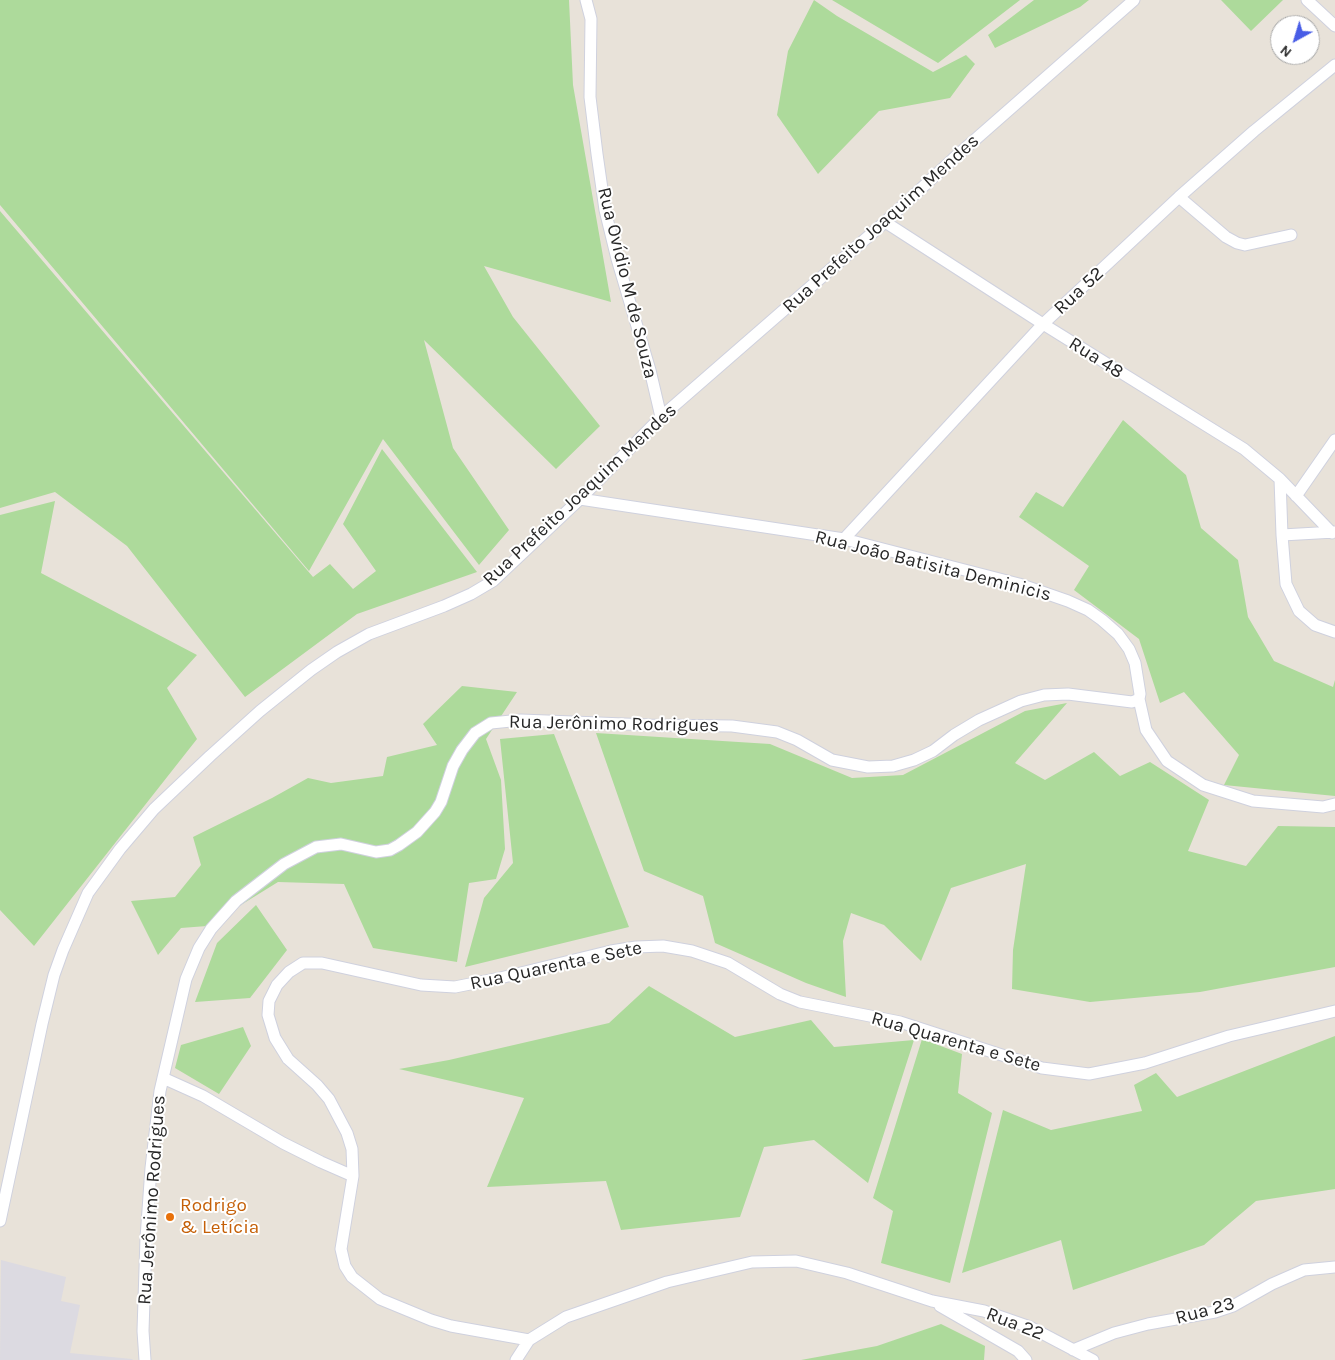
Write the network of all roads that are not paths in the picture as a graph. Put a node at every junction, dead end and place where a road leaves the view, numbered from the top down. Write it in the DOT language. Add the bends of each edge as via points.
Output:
graph roads {
  1 [pos="586,0"];
  2 [pos="1134,0"];
  3 [pos="1307,0"];
  4 [pos="1334,24"];
  5 [pos="1335,65"];
  6 [pos="1178,197"];
  7 [pos="886,222"];
  8 [pos="1290,235"];
  9 [pos="1043,324"];
  10 [pos="661,417"];
  11 [pos="1335,440"];
  12 [pos="1280,479"];
  13 [pos="1296,496"];
  14 [pos="580,498"];
  15 [pos="1334,532"];
  16 [pos="1282,535"];
  17 [pos="844,539"];
  18 [pos="1335,632"];
  19 [pos="1138,699"];
  20 [pos="1335,804"];
  21 [pos="1335,1011"];
  22 [pos="163,1078"];
  23 [pos="353,1176"];
  24 [pos="0,1221"];
  25 [pos="1335,1267"];
  26 [pos="932,1301"];
  27 [pos="529,1340"];
  28 [pos="1073,1350"];
  29 [pos="145,1360"];
  30 [pos="516,1360"];
  31 [pos="1026,1360"];
  32 [pos="1093,1360"];
  1 -- 10 [label="street, Rua Ovídio M de Souza" via="591,19 590,97 605,210"];
  2 -- 7 [label="street, Rua Prefeito Joaquim Mendes"];
  3 -- 4 [label="street"];
  5 -- 6 [label="street, Rua 52"];
  6 -- 8 [label="street" via="1237,243 1245,245"];
  6 -- 9 [label="street, Rua 52"];
  7 -- 9 [label="street, Rua 48"];
  7 -- 10 [label="street, Rua Prefeito Joaquim Mendes"];
  9 -- 12 [label="street, Rua 48" via="1244,449"];
  9 -- 17 [label="street, Rua 52"];
  10 -- 14 [label="street, Rua Prefeito Joaquim Mendes"];
  11 -- 13 [label="street"];
  12 -- 13 [label="street, Rua 48"];
  12 -- 16 [label="street"];
  13 -- 15 [label="street, Rua 48"];
  14 -- 17 [label="street, Rua João Batisita Deminicis"];
  14 -- 24 [label="street, Rua Prefeito Joaquim Mendes" via="493,580 444,606 370,634 310,670 210,756 154,809 120,849 88,893 54,976"];
  15 -- 16 [label="street"];
  16 -- 18 [label="street" via="1286,584 1299,611 1315,625"];
  17 -- 19 [label="street, Rua João Batisita Deminicis" via="1019,584 1088,610 1118,634 1129,649 1135,663"];
  19 -- 20 [label="street, Rua João Batisita Deminicis" via="1146,730 1167,760 1203,785 1253,801 1323,807"];
  19 -- 22 [label="street, Rua Jerônimo Rodrigues" via="1132,702 1068,694 1044,695 1021,701 979,720 914,760 893,766 854,765 832,760 777,732 732,726 521,720 491,723 475,733 462,750 452,766 435,812 417,832 399,845 376,852 341,844 316,847 284,864 236,901 198,948 186,979"];
  21 -- 23 [label="street, Rua Quarenta e Sete" via="1229,1036 1145,1063 1088,1074 1042,1068 900,1022 800,1002 728,963 692,951 663,946 611,951 455,987 421,985 322,963 303,963 276,985 268,1015 274,1038 288,1059 329,1099 347,1133 352,1149"];
  22 -- 23 [label="street" via="203,1096 283,1143"];
  22 -- 29 [label="street, Rua Jerônimo Rodrigues" via="146,1238"];
  23 -- 27 [label="street, Rua Quarenta e Sete" via="341,1249 352,1277 380,1299 430,1320"];
  25 -- 28 [label="street, Rua 23" via="1304,1270 1215,1312 1114,1333"];
  26 -- 27 [label="street" via="847,1273 796,1261 752,1262 667,1282 566,1316"];
  26 -- 28 [label="street, Rua 22" via="984,1311 1030,1326"];
  26 -- 31 [label="street" via="1018,1351"];
  27 -- 30 [label="street"];
  28 -- 32 [label="street, Rua 22"];
}
